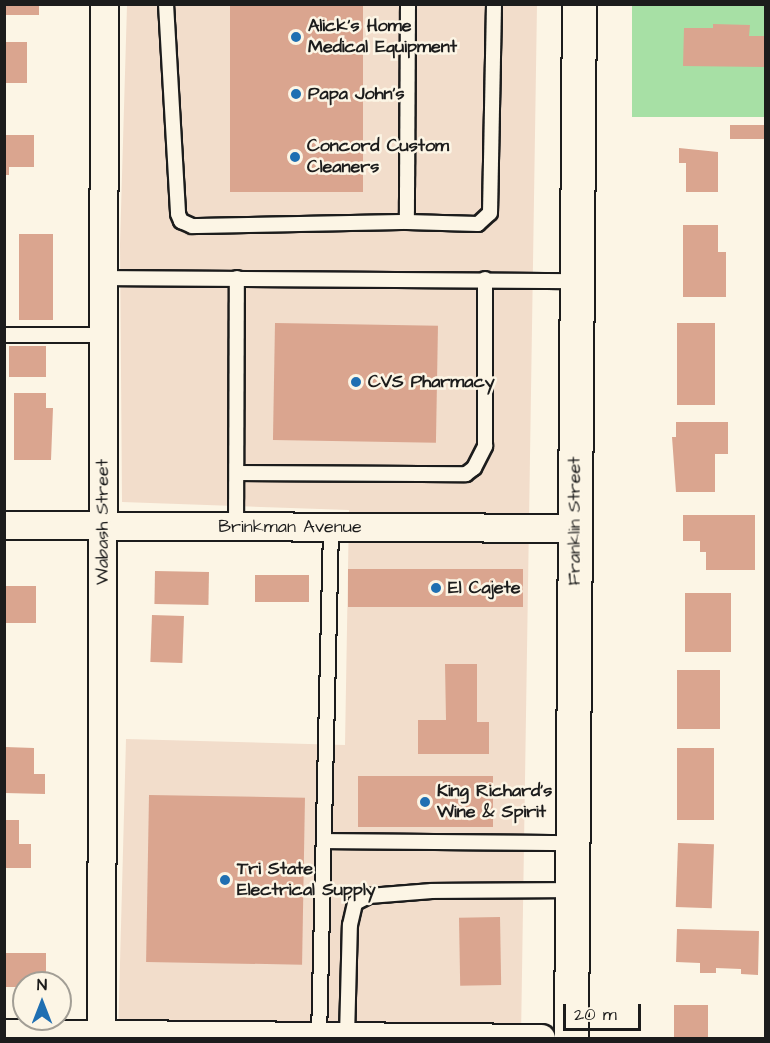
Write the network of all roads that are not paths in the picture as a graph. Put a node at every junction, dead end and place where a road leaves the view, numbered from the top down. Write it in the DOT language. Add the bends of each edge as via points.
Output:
graph roads {
  1 [pos="104,4"];
  2 [pos="166,4"];
  3 [pos="408,4"];
  4 [pos="494,4"];
  5 [pos="579,4"];
  6 [pos="407,222"];
  7 [pos="104,278"];
  8 [pos="237,278"];
  9 [pos="485,279"];
  10 [pos="576,281"];
  11 [pos="4,335"];
  12 [pos="103,335"];
  13 [pos="237,473"];
  14 [pos="4,525"];
  15 [pos="103,526"];
  16 [pos="236,527"];
  17 [pos="331,527"];
  18 [pos="576,528"];
  19 [pos="325,841"];
  20 [pos="573,843"];
  21 [pos="572,890"];
  22 [pos="4,1033"];
  23 [pos="101,1036"];
  24 [pos="329,1037"];
  25 [pos="541,1038"];
  26 [pos="571,1038"];
  1 -- 7 [label="street, Wabash Street"];
  2 -- 6 [label="lane" via="177,214 181,221 192,226"];
  3 -- 6 [label="lane"];
  4 -- 6 [label="lane" via="490,213 478,224"];
  5 -- 10 [label="main road, Franklin Street"];
  7 -- 8 [label="lane"];
  7 -- 12 [label="street, Wabash Street"];
  8 -- 9 [label="lane"];
  8 -- 13 [label="lane"];
  9 -- 10 [label="lane"];
  9 -- 13 [label="lane" via="485,446 474,468 466,474"];
  10 -- 18 [label="main road, Franklin Street"];
  11 -- 12 [label="lane"];
  12 -- 15 [label="street, Wabash Street"];
  13 -- 16 [label="lane"];
  14 -- 15 [label="street, Brinkman Avenue"];
  15 -- 16 [label="street, Brinkman Avenue"];
  15 -- 23 [label="street, Wabash Street"];
  16 -- 17 [label="street, Brinkman Avenue"];
  17 -- 18 [label="street, Brinkman Avenue"];
  17 -- 19 [label="lane"];
  18 -- 20 [label="main road, Franklin Street"];
  19 -- 20 [label="lane"];
  19 -- 24 [label="lane"];
  20 -- 21 [label="main road, Franklin Street"];
  21 -- 24 [label="lane" via="432,891 369,896 355,903"];
  21 -- 26 [label="main road, Franklin Street"];
  22 -- 23 [label="street"];
  23 -- 24 [label="street"];
  24 -- 25 [label="street"];
}
